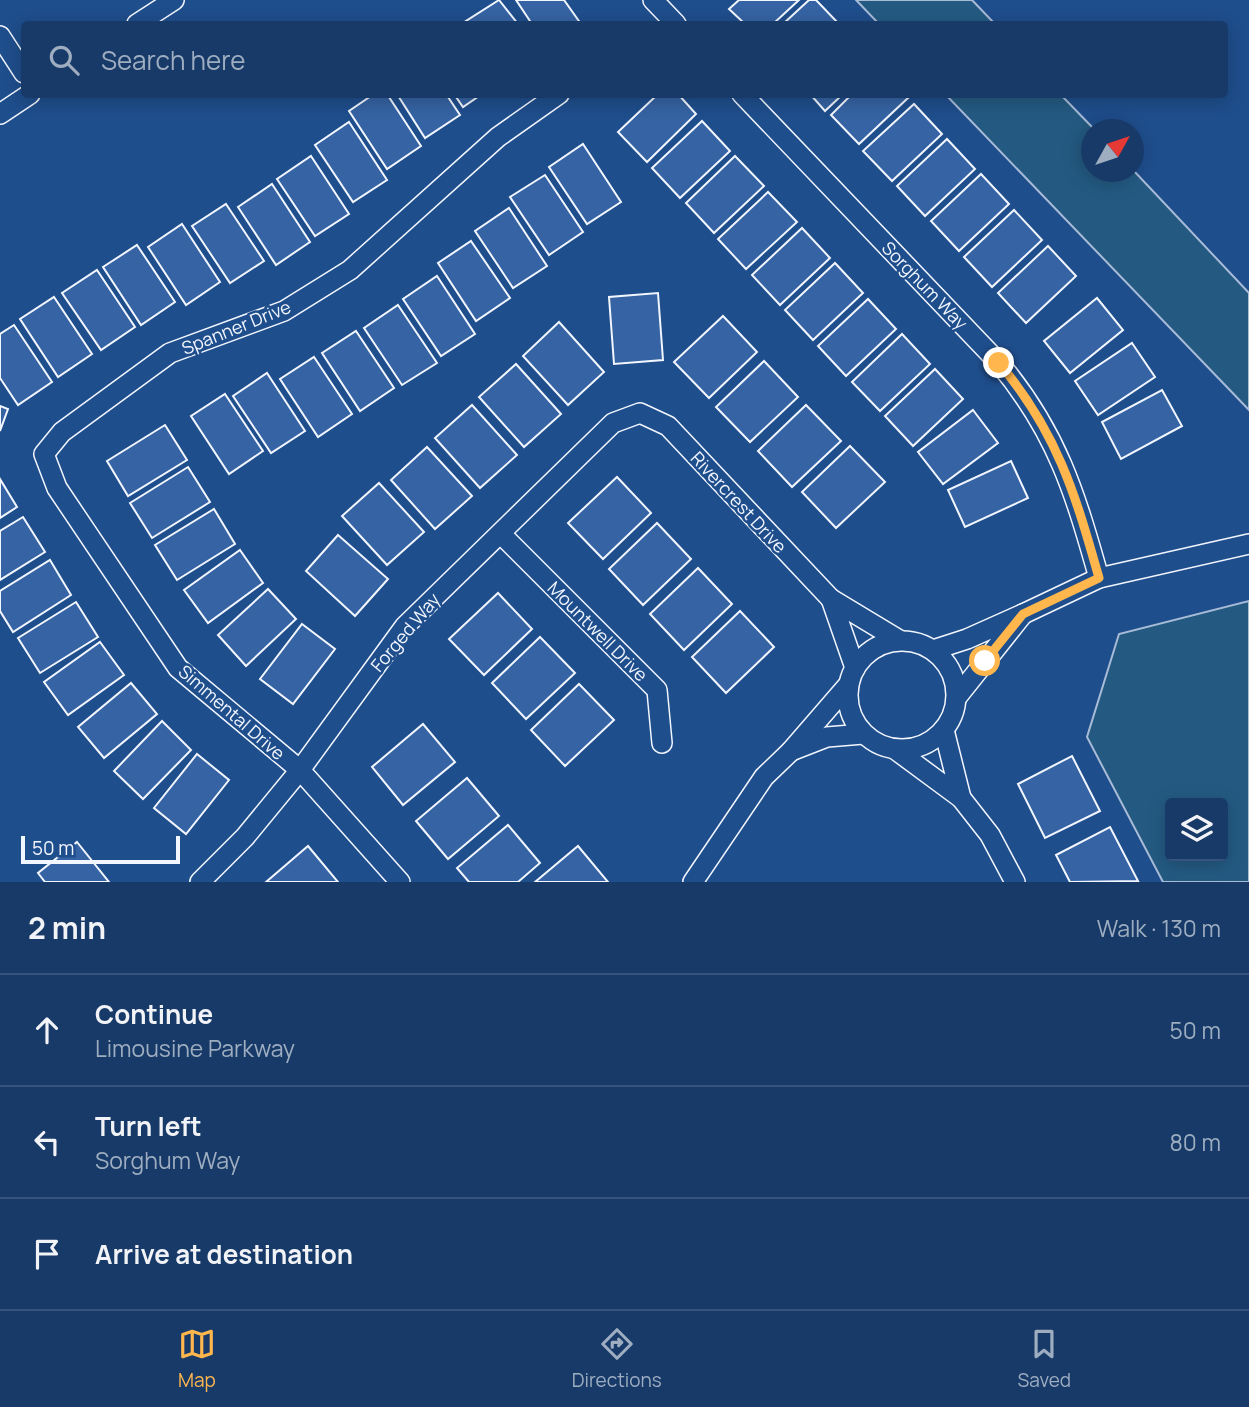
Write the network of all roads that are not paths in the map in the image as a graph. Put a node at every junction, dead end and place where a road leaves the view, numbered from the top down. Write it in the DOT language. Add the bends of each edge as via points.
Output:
graph roads {
  1 [pos="174,0"];
  2 [pos="653,0"];
  3 [pos="142,21"];
  4 [pos="668,21"];
  5 [pos="0,36"];
  6 [pos="21,68"];
  7 [pos="24,98"];
  8 [pos="553,98"];
  9 [pos="747,98"];
  10 [pos="0,114"];
  11 [pos="640,413"];
  12 [pos="44,454"];
  13 [pos="501,534"];
  14 [pos="1249,544"];
  15 [pos="1099,578"];
  16 [pos="831,599"];
  17 [pos="1023,614"];
  18 [pos="899,640"];
  19 [pos="933,650"];
  20 [pos="852,676"];
  21 [pos="957,697"];
  22 [pos="944,730"];
  23 [pos="863,734"];
  24 [pos="662,743"];
  25 [pos="895,750"];
  26 [pos="791,751"];
  27 [pos="300,770"];
  28 [pos="961,798"];
  29 [pos="201,882"];
  30 [pos="400,882"];
  31 [pos="693,882"];
  32 [pos="1015,882"];
  1 -- 3 [label="street"];
  2 -- 4 [label="street"];
  5 -- 6 [label="street"];
  7 -- 10 [label="street"];
  8 -- 12 [label="street, Spanner Drive" via="498,137 350,270 284,310 170,354 62,432"];
  9 -- 15 [label="street, Sorghum Way" via="1028,397 1077,498"];
  11 -- 13 [label="street, Forged Way" via="613,423"];
  11 -- 16 [label="street, Rivercrest Drive" via="668,426"];
  12 -- 27 [label="street, Simmental Drive" via="57,488 178,668"];
  13 -- 24 [label="street, Mountwell Drive" via="657,690"];
  13 -- 27 [label="street, Forged Way" via="405,626"];
  14 -- 15 [label="street"];
  15 -- 17 [label="street"];
  16 -- 18 [label="street, Rivercrest Drive"];
  16 -- 20 [label="street, Rivercrest Drive"];
  17 -- 19 [label="street"];
  17 -- 21 [label="street"];
  18 -- 19 [label="street"];
  18 -- 20 [label="street" via="866,654"];
  19 -- 21 [label="street" via="954,678"];
  20 -- 23 [label="street" via="850,710"];
  20 -- 26 [label="street"];
  21 -- 22 [label="street" via="954,715"];
  22 -- 25 [label="street" via="914,749"];
  22 -- 28 [label="street"];
  23 -- 25 [label="street"];
  23 -- 26 [label="street" via="827,737"];
  25 -- 28 [label="street"];
  26 -- 31 [label="street" via="764,778"];
  27 -- 29 [label="street, Forged Way"];
  27 -- 30 [label="street, Simmental Drive"];
  28 -- 32 [label="street" via="990,835"];
}
